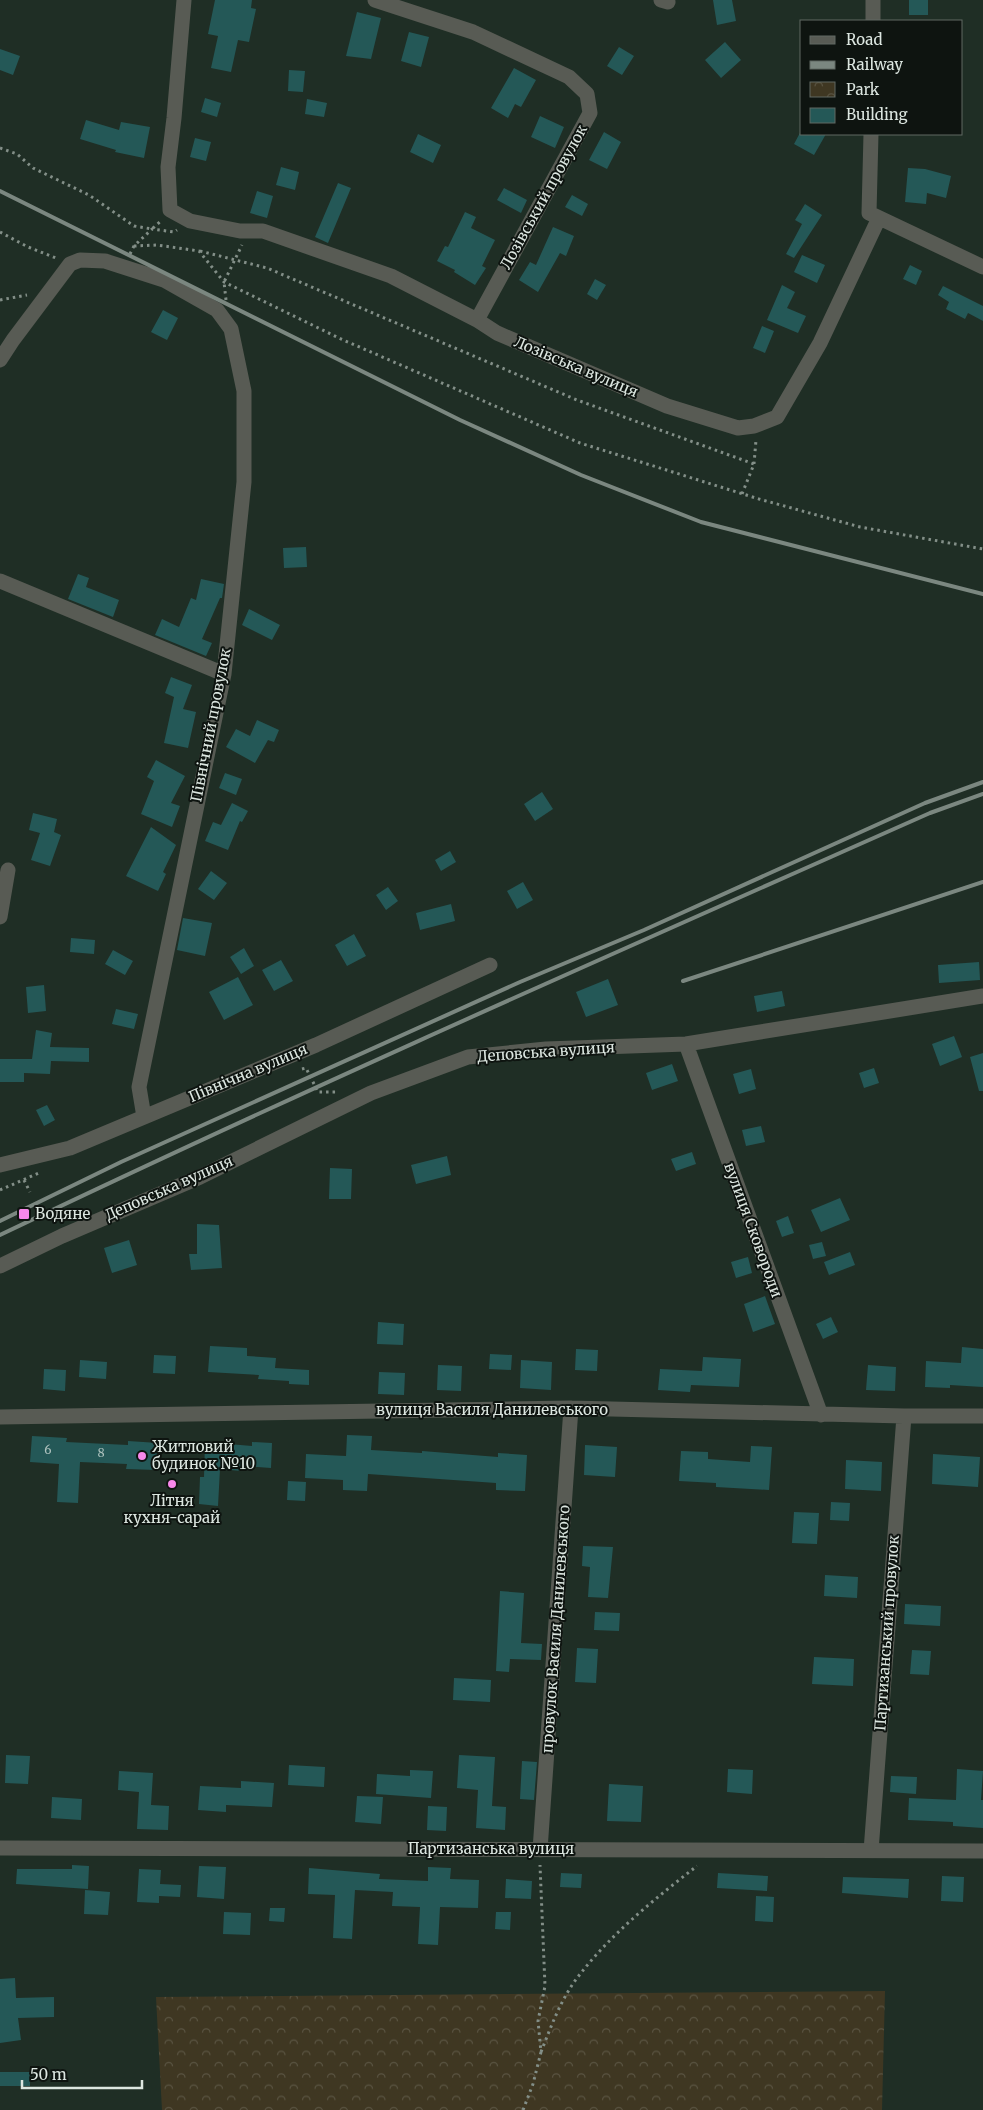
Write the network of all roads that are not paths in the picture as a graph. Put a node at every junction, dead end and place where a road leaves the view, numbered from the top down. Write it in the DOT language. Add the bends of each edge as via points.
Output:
graph roads {
  1 [pos="184,0"];
  2 [pos="375,0"];
  3 [pos="873,0"];
  4 [pos="873,20"];
  5 [pos="871,135"];
  6 [pos="879,218"];
  7 [pos="983,267"];
  8 [pos="477,320"];
  9 [pos="0,360"];
  10 [pos="0,581"];
  11 [pos="224,674"];
  12 [pos="8,870"];
  13 [pos="0,917"];
  14 [pos="490,965"];
  15 [pos="983,996"];
  16 [pos="686,1044"];
  17 [pos="144,1117"];
  18 [pos="0,1165"];
  19 [pos="0,1266"];
  20 [pos="571,1408"];
  21 [pos="821,1415"];
  22 [pos="904,1416"];
  23 [pos="983,1416"];
  24 [pos="0,1417"];
  25 [pos="0,1848"];
  26 [pos="540,1850"];
  27 [pos="871,1850"];
  28 [pos="983,1851"];
  1 -- 8 [label="street, Лозівська вулиця" via="168,167 170,210 190,221 240,231 263,231 391,276"];
  2 -- 8 [label="street, Лозівський провулок" via="473,32 569,77 587,94 590,113"];
  3 -- 4 [label="street"];
  5 -- 6 [label="street" via="869,213"];
  6 -- 7 [label="street"];
  6 -- 8 [label="street, Лозівська вулиця" via="820,343 777,418 754,426 738,428 667,406 496,333"];
  9 -- 11 [label="street, Північний провулок" via="70,264 80,260 105,262 164,280 217,310 231,328 244,391 244,482"];
  10 -- 11 [label="street"];
  11 -- 17 [label="street, Північний провулок" via="139,1087"];
  12 -- 13 [label="street"];
  14 -- 17 [label="street, Північна вулиця" via="316,1045"];
  15 -- 16 [label="street, Деповська вулиця"];
  16 -- 19 [label="street, Деповська вулиця" via="546,1049 468,1057 365,1096 200,1176"];
  16 -- 21 [label="street, вулиця Сковороди"];
  17 -- 18 [label="street, Північна вулиця" via="70,1148"];
  20 -- 21 [label="street, вулиця Василя Данилевського"];
  20 -- 24 [label="street, вулиця Василя Данилевського"];
  20 -- 26 [label="street, провулок Василя Данилевського"];
  21 -- 22 [label="street, вулиця Василя Данилевського"];
  22 -- 23 [label="street, вулиця Василя Данилевського"];
  22 -- 27 [label="street, Партизанський провулок"];
  25 -- 26 [label="street, Партизанська вулиця"];
  26 -- 27 [label="street, Партизанська вулиця"];
  27 -- 28 [label="street, Партизанська вулиця"];
}
